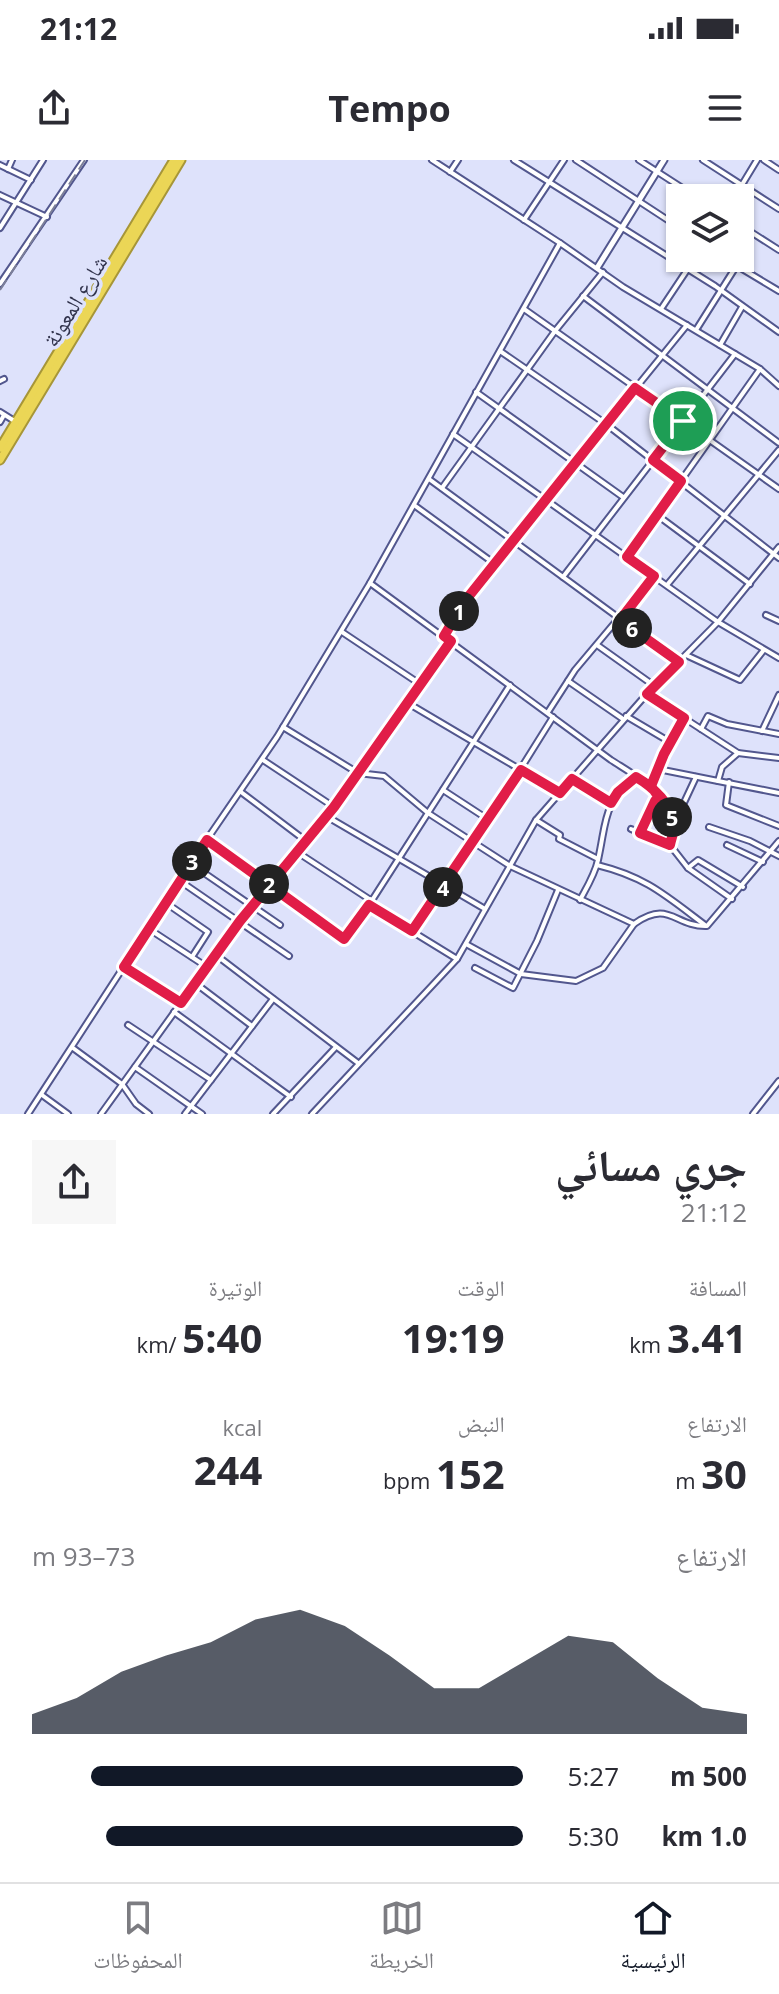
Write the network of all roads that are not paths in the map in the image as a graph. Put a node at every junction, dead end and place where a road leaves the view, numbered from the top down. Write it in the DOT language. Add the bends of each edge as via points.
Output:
graph roads {
  1 [pos="12,160"];
  2 [pos="43,160"];
  3 [pos="84,160"];
  4 [pos="174,160"];
  5 [pos="181,160"];
  6 [pos="432,160"];
  7 [pos="458,160"];
  8 [pos="514,160"];
  9 [pos="564,160"];
  10 [pos="576,160"];
  11 [pos="639,160"];
  12 [pos="664,160"];
  13 [pos="703,160"];
  14 [pos="757,160"];
  15 [pos="764,160"];
  16 [pos="0,165"];
  17 [pos="8,169"];
  18 [pos="779,170"];
  19 [pos="450,172"];
  20 [pos="657,172"];
  21 [pos="31,180"];
  22 [pos="549,182"];
  23 [pos="676,184"];
  24 [pos="739,184"];
  25 [pos="743,184"];
  26 [pos="754,193"];
  27 [pos="0,195"];
  28 [pos="17,201"];
  29 [pos="639,201"];
  30 [pos="779,209"];
  31 [pos="47,217"];
  32 [pos="666,219"];
  33 [pos="524,220"];
  34 [pos="0,228"];
  35 [pos="621,229"];
  36 [pos="754,234"];
  37 [pos="560,243"];
  38 [pos="779,250"];
  39 [pos="666,257"];
  40 [pos="600,270"];
  41 [pos="686,272"];
  42 [pos="690,272"];
  43 [pos="733,272"];
  44 [pos="748,272"];
  45 [pos="0,284"];
  46 [pos="721,291"];
  47 [pos="779,291"];
  48 [pos="583,296"];
  49 [pos="742,307"];
  50 [pos="524,309"];
  51 [pos="661,309"];
  52 [pos="687,325"];
  53 [pos="696,330"];
  54 [pos="555,331"];
  55 [pos="779,332"];
  56 [pos="720,345"];
  57 [pos="500,351"];
  58 [pos="735,354"];
  59 [pos="661,355"];
  60 [pos="760,369"];
  61 [pos="528,370"];
  62 [pos="779,385"];
  63 [pos="635,388"];
  64 [pos="707,390"];
  65 [pos="476,392"];
  66 [pos="499,408"];
  67 [pos="732,409"];
  68 [pos="2,413"];
  69 [pos="683,421"];
  70 [pos="0,422"];
  71 [pos="16,422"];
  72 [pos="606,424"];
  73 [pos="453,434"];
  74 [pos="710,440"];
  75 [pos="779,443"];
  76 [pos="472,447"];
  77 [pos="0,448"];
  78 [pos="779,450"];
  79 [pos="0,460"];
  80 [pos="653,460"];
  81 [pos="575,462"];
  82 [pos="758,475"];
  83 [pos="428,478"];
  84 [pos="681,481"];
  85 [pos="442,488"];
  86 [pos="779,489"];
  87 [pos="623,497"];
  88 [pos="547,498"];
  89 [pos="414,505"];
  90 [pos="724,514"];
  91 [pos="657,515"];
  92 [pos="595,533"];
  93 [pos="513,539"];
  94 [pos="699,545"];
  95 [pos="779,547"];
  96 [pos="774,553"];
  97 [pos="627,557"];
  98 [pos="779,558"];
  99 [pos="495,564"];
  100 [pos="654,576"];
  101 [pos="563,577"];
  102 [pos="370,583"];
  103 [pos="750,584"];
  104 [pos="667,585"];
  105 [pos="766,615"];
  106 [pos="620,620"];
  107 [pos="779,621"];
  108 [pos="718,622"];
  109 [pos="341,632"];
  110 [pos="444,636"];
  111 [pos="451,641"];
  112 [pos="597,645"];
  113 [pos="763,651"];
  114 [pos="686,655"];
  115 [pos="779,658"];
  116 [pos="679,662"];
  117 [pos="568,681"];
  118 [pos="420,684"];
  119 [pos="510,685"];
  120 [pos="656,687"];
  121 [pos="647,694"];
  122 [pos="779,695"];
  123 [pos="406,702"];
  124 [pos="548,712"];
  125 [pos="553,717"];
  126 [pos="625,718"];
  127 [pos="684,718"];
  128 [pos="283,727"];
  129 [pos="701,729"];
  130 [pos="762,731"];
  131 [pos="779,734"];
  132 [pos="473,742"];
  133 [pos="670,742"];
  134 [pos="597,749"];
  135 [pos="738,753"];
  136 [pos="779,758"];
  137 [pos="263,760"];
  138 [pos="657,769"];
  139 [pos="521,770"];
  140 [pos="358,773"];
  141 [pos="636,777"];
  142 [pos="696,777"];
  143 [pos="572,779"];
  144 [pos="718,781"];
  145 [pos="729,782"];
  146 [pos="651,786"];
  147 [pos="443,790"];
  148 [pos="241,792"];
  149 [pos="560,793"];
  150 [pos="779,793"];
  151 [pos="660,799"];
  152 [pos="611,803"];
  153 [pos="334,807"];
  154 [pos="428,813"];
  155 [pos="326,816"];
  156 [pos="672,817"];
  157 [pos="489,820"];
  158 [pos="536,820"];
  159 [pos="779,826"];
  160 [pos="709,827"];
  161 [pos="631,829"];
  162 [pos="640,833"];
  163 [pos="207,840"];
  164 [pos="306,841"];
  165 [pos="779,841"];
  166 [pos="473,843"];
  167 [pos="670,845"];
  168 [pos="727,845"];
  169 [pos="771,851"];
  170 [pos="297,852"];
  171 [pos="779,856"];
  172 [pos="398,860"];
  173 [pos="597,862"];
  174 [pos="763,862"];
  175 [pos="191,864"];
  176 [pos="510,866"];
  177 [pos="688,868"];
  178 [pos="180,881"];
  179 [pos="268,885"];
  180 [pos="443,886"];
  181 [pos="743,887"];
  182 [pos="558,890"];
  183 [pos="732,899"];
  184 [pos="580,900"];
  185 [pos="166,902"];
  186 [pos="370,903"];
  187 [pos="252,905"];
  188 [pos="485,909"];
  189 [pos="240,921"];
  190 [pos="634,924"];
  191 [pos="280,925"];
  192 [pos="707,926"];
  193 [pos="149,929"];
  194 [pos="412,931"];
  195 [pos="466,944"];
  196 [pos="216,954"];
  197 [pos="289,956"];
  198 [pos="192,957"];
  199 [pos="457,959"];
  200 [pos="124,967"];
  201 [pos="207,967"];
  202 [pos="475,968"];
  203 [pos="521,974"];
  204 [pos="195,983"];
  205 [pos="273,999"];
  206 [pos="181,1003"];
  207 [pos="174,1012"];
  208 [pos="128,1025"];
  209 [pos="252,1026"];
  210 [pos="154,1040"];
  211 [pos="336,1047"];
  212 [pos="73,1048"];
  213 [pos="232,1053"];
  214 [pos="358,1063"];
  215 [pos="135,1066"];
  216 [pos="211,1080"];
  217 [pos="779,1081"];
  218 [pos="122,1084"];
  219 [pos="42,1095"];
  220 [pos="291,1097"];
  221 [pos="191,1106"];
  222 [pos="28,1114"];
  223 [pos="68,1114"];
  224 [pos="101,1114"];
  225 [pos="149,1114"];
  226 [pos="185,1114"];
  227 [pos="202,1114"];
  228 [pos="273,1114"];
  229 [pos="312,1114"];
  230 [pos="753,1114"];
  1 -- 17 [label="street"];
  2 -- 21 [label="street"];
  3 -- 31 [label="street"];
  4 -- 71 [label="highway, شارع المعونة"];
  5 -- 79 [label="highway, شارع المعونة"];
  6 -- 19 [label="street"];
  7 -- 19 [label="street"];
  8 -- 22 [label="street"];
  9 -- 22 [label="street"];
  10 -- 29 [label="street"];
  11 -- 20 [label="street"];
  12 -- 20 [label="street"];
  13 -- 24 [label="street"];
  14 -- 25 [label="street"];
  15 -- 18 [label="street"];
  16 -- 17 [label="street"];
  17 -- 21 [label="street"];
  19 -- 33 [label="street"];
  20 -- 23 [label="street"];
  20 -- 29 [label="street"];
  21 -- 28 [label="street"];
  22 -- 33 [label="street"];
  22 -- 35 [label="street"];
  26 -- 30 [label="street"];
  27 -- 28 [label="street"];
  28 -- 31 [label="street"];
  28 -- 34 [label="street"];
  29 -- 32 [label="street"];
  29 -- 35 [label="street"];
  31 -- 45 [label="street"];
  33 -- 37 [label="street"];
  35 -- 39 [label="street"];
  35 -- 40 [label="street"];
  36 -- 38 [label="street"];
  37 -- 40 [label="street"];
  37 -- 50 [label="street"];
  40 -- 48 [label="street"];
  40 -- 51 [label="street"];
  41 -- 51 [label="street"];
  42 -- 46 [label="street"];
  43 -- 46 [label="street"];
  44 -- 47 [label="street"];
  46 -- 49 [label="street"];
  46 -- 53 [label="street"];
  48 -- 54 [label="street"];
  48 -- 59 [label="street"];
  49 -- 55 [label="street"];
  49 -- 56 [label="street"];
  50 -- 54 [label="street"];
  50 -- 57 [label="street"];
  51 -- 52 [label="street"];
  52 -- 53 [label="street"];
  52 -- 59 [label="street"];
  53 -- 56 [label="street"];
  54 -- 61 [label="street"];
  54 -- 63 [label="street"];
  56 -- 58 [label="street"];
  57 -- 61 [label="street"];
  57 -- 65 [label="street"];
  58 -- 60 [label="street"];
  58 -- 64 [label="street"];
  59 -- 63 [label="street"];
  59 -- 64 [label="street"];
  60 -- 62 [label="street"];
  60 -- 67 [label="street"];
  61 -- 66 [label="street"];
  61 -- 72 [label="street"];
  63 -- 69 [label="street"];
  63 -- 72 [label="street"];
  64 -- 67 [label="street"];
  64 -- 69 [label="street"];
  65 -- 66 [label="street"];
  65 -- 73 [label="street"];
  66 -- 76 [label="street"];
  66 -- 81 [label="street"];
  67 -- 74 [label="street"];
  67 -- 75 [label="street"];
  68 -- 70 [label="street"];
  68 -- 71 [label="street"];
  69 -- 74 [label="street"];
  69 -- 80 [label="street"];
  71 -- 77 [label="highway, شارع المعونة"];
  72 -- 80 [label="street"];
  72 -- 81 [label="street"];
  73 -- 76 [label="street"];
  73 -- 83 [label="street"];
  74 -- 82 [label="street"];
  74 -- 84 [label="street"];
  76 -- 85 [label="street"];
  76 -- 88 [label="street"];
  78 -- 82 [label="street"];
  80 -- 84 [label="street"];
  80 -- 87 [label="street"];
  81 -- 87 [label="street"];
  81 -- 88 [label="street"];
  82 -- 86 [label="street"];
  82 -- 90 [label="street"];
  83 -- 85 [label="street"];
  83 -- 89 [label="street"];
  84 -- 90 [label="street"];
  84 -- 91 [label="street"];
  85 -- 93 [label="street"];
  87 -- 92 [label="street"];
  88 -- 92 [label="street"];
  88 -- 93 [label="street"];
  89 -- 99 [label="street"];
  89 -- 102 [label="street"];
  90 -- 94 [label="street"];
  90 -- 96 [label="street"];
  91 -- 94 [label="street"];
  91 -- 97 [label="street"];
  92 -- 97 [label="street"];
  92 -- 101 [label="street"];
  93 -- 99 [label="street"];
  93 -- 101 [label="street"];
  94 -- 103 [label="street"];
  94 -- 104 [label="street"];
  95 -- 96 [label="street"];
  96 -- 98 [label="street"];
  96 -- 103 [label="street"];
  97 -- 100 [label="street"];
  99 -- 110 [label="street"];
  100 -- 104 [label="street"];
  100 -- 106 [label="street"];
  101 -- 106 [label="street"];
  102 -- 109 [label="street"];
  102 -- 110 [label="street"];
  103 -- 108 [label="street"];
  104 -- 108 [label="street"];
  105 -- 107 [label="street"];
  106 -- 112 [label="street"];
  106 -- 116 [label="street"];
  108 -- 113 [label="street"];
  108 -- 114 [label="street"];
  109 -- 118 [label="street"];
  109 -- 128 [label="street"];
  110 -- 111 [label="street"];
  111 -- 118 [label="street"];
  111 -- 119 [label="street"];
  112 -- 117 [label="street"];
  112 -- 120 [label="street"];
  113 -- 114 [label="street" via="740,680"];
  113 -- 115 [label="street"];
  114 -- 116 [label="street"];
  116 -- 120 [label="street"];
  117 -- 124 [label="street"];
  117 -- 126 [label="street"];
  118 -- 123 [label="street"];
  119 -- 124 [label="street"];
  119 -- 132 [label="street"];
  120 -- 121 [label="street"];
  121 -- 126 [label="street"];
  121 -- 127 [label="street"];
  122 -- 130 [label="street"];
  123 -- 132 [label="street"];
  123 -- 140 [label="street"];
  124 -- 125 [label="street"];
  125 -- 134 [label="street"];
  125 -- 139 [label="street"];
  126 -- 133 [label="street"];
  126 -- 134 [label="street"];
  127 -- 129 [label="street"];
  127 -- 133 [label="street"];
  128 -- 137 [label="street"];
  128 -- 140 [label="street"];
  129 -- 130 [label="street" via="708,716"];
  129 -- 135 [label="street"];
  130 -- 131 [label="street"];
  132 -- 139 [label="street"];
  132 -- 147 [label="street"];
  133 -- 138 [label="street"];
  134 -- 141 [label="street"];
  134 -- 143 [label="street"];
  135 -- 136 [label="street"];
  135 -- 144 [label="street" via="722,767"];
  137 -- 148 [label="street"];
  137 -- 153 [label="street"];
  138 -- 142 [label="street"];
  138 -- 146 [label="street"];
  139 -- 149 [label="street"];
  139 -- 157 [label="street"];
  140 -- 153 [label="street"];
  140 -- 154 [label="street" via="384,776"];
  141 -- 146 [label="street"];
  141 -- 152 [label="street"];
  142 -- 144 [label="street"];
  142 -- 156 [label="street"];
  143 -- 149 [label="street"];
  143 -- 152 [label="street"];
  144 -- 145 [label="street"];
  145 -- 150 [label="street"];
  145 -- 159 [label="street" via="726,805"];
  146 -- 151 [label="street"];
  147 -- 154 [label="street"];
  147 -- 157 [label="street"];
  148 -- 163 [label="street"];
  148 -- 164 [label="street"];
  149 -- 158 [label="street"];
  151 -- 156 [label="street"];
  151 -- 162 [label="street"];
  152 -- 173 [label="street"];
  153 -- 155 [label="street"];
  154 -- 166 [label="street"];
  154 -- 172 [label="street"];
  155 -- 164 [label="street"];
  155 -- 172 [label="street"];
  156 -- 167 [label="street"];
  157 -- 166 [label="street"];
  158 -- 173 [label="street"];
  158 -- 176 [label="street"];
  160 -- 169 [label="street"];
  161 -- 162 [label="street"];
  162 -- 167 [label="street"];
  163 -- 175 [label="street"];
  163 -- 179 [label="street"];
  164 -- 170 [label="street"];
  165 -- 169 [label="street"];
  166 -- 176 [label="street"];
  166 -- 180 [label="street"];
  167 -- 177 [label="street"];
  168 -- 174 [label="street"];
  169 -- 171 [label="street"];
  169 -- 174 [label="street"];
  170 -- 179 [label="street"];
  170 -- 186 [label="street"];
  172 -- 180 [label="street"];
  172 -- 186 [label="street"];
  173 -- 184 [label="street"];
  173 -- 192 [label="street" via="645,881"];
  174 -- 181 [label="street"];
  175 -- 178 [label="street"];
  175 -- 187 [label="street"];
  176 -- 182 [label="street"];
  176 -- 188 [label="street"];
  177 -- 181 [label="street" via="700,860"];
  177 -- 183 [label="street"];
  178 -- 185 [label="street"];
  178 -- 189 [label="street"];
  179 -- 186 [label="street" via="344,939"];
  179 -- 187 [label="street"];
  180 -- 188 [label="street"];
  180 -- 194 [label="street"];
  181 -- 183 [label="street"];
  182 -- 184 [label="street"];
  182 -- 203 [label="street"];
  183 -- 192 [label="street"];
  184 -- 190 [label="street"];
  185 -- 193 [label="street"];
  185 -- 198 [label="street" via="208,932"];
  186 -- 194 [label="street"];
  187 -- 189 [label="street"];
  187 -- 191 [label="street"];
  188 -- 195 [label="street"];
  189 -- 196 [label="street"];
  189 -- 197 [label="street"];
  190 -- 192 [label="street" via="666,912"];
  190 -- 203 [label="street" via="603,968 583,980"];
  193 -- 198 [label="street"];
  193 -- 200 [label="street"];
  194 -- 199 [label="street"];
  195 -- 199 [label="street"];
  195 -- 203 [label="street"];
  196 -- 201 [label="street"];
  196 -- 205 [label="street"];
  198 -- 201 [label="street"];
  199 -- 214 [label="street"];
  200 -- 206 [label="street"];
  200 -- 212 [label="street"];
  201 -- 204 [label="street"];
  202 -- 203 [label="street" via="512,989"];
  204 -- 206 [label="street"];
  204 -- 209 [label="street"];
  205 -- 209 [label="street"];
  205 -- 211 [label="street"];
  206 -- 207 [label="street"];
  207 -- 210 [label="street"];
  207 -- 213 [label="street"];
  208 -- 210 [label="street"];
  209 -- 213 [label="street"];
  210 -- 215 [label="street"];
  210 -- 216 [label="street"];
  211 -- 214 [label="street"];
  211 -- 220 [label="street"];
  212 -- 218 [label="street"];
  212 -- 219 [label="street"];
  213 -- 216 [label="street"];
  213 -- 220 [label="street"];
  214 -- 229 [label="street"];
  215 -- 218 [label="street"];
  215 -- 221 [label="street"];
  216 -- 221 [label="street"];
  217 -- 230 [label="street"];
  218 -- 224 [label="street"];
  218 -- 225 [label="street"];
  219 -- 222 [label="street"];
  219 -- 223 [label="street"];
  220 -- 228 [label="street"];
  221 -- 226 [label="street"];
  221 -- 227 [label="street"];
}
